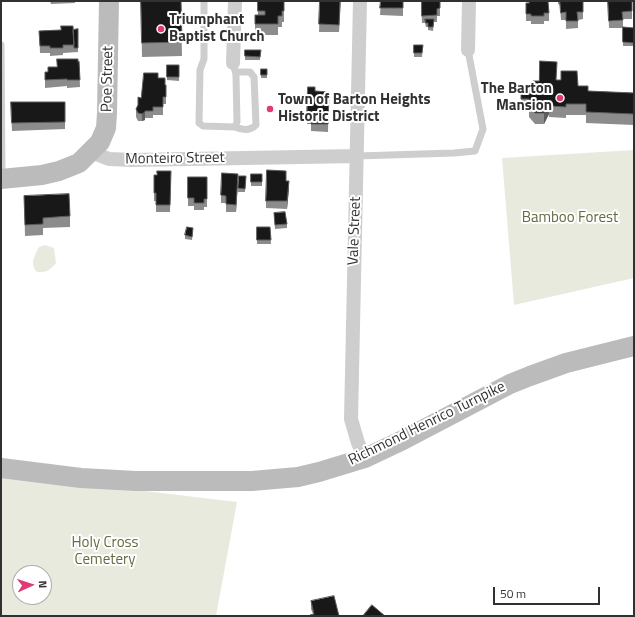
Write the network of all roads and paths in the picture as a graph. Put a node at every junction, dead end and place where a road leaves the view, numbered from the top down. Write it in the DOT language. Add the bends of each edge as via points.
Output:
graph roads {
  1 [pos="109,1"];
  2 [pos="204,1"];
  3 [pos="235,1"];
  4 [pos="360,1"];
  5 [pos="469,1"];
  6 [pos="1,45"];
  7 [pos="468,50"];
  8 [pos="234,68"];
  9 [pos="235,127"];
  10 [pos="91,152"];
  11 [pos="357,156"];
  12 [pos="2,179"];
  13 [pos="634,346"];
  14 [pos="365,458"];
  15 [pos="1,468"];
  1 -- 10 [label="street, Poe Street" via="106,128 100,142"];
  2 -- 9 [label="lane" via="204,59 200,70 199,123 203,126"];
  3 -- 8 [label="street"];
  4 -- 11 [label="street, Vale Street"];
  5 -- 7 [label="street"];
  6 -- 12 [label="lane"];
  7 -- 11 [label="lane" via="483,129 475,151 454,154"];
  8 -- 9 [label="lane" via="237,122"];
  8 -- 9 [label="lane" via="250,72 254,77 256,125 241,130"];
  10 -- 11 [label="street, Monteiro Street" via="109,159 133,160"];
  10 -- 12 [label="street" via="79,163 59,171"];
  11 -- 14 [label="street, Vale Street" via="351,419"];
  13 -- 14 [label="street, Richmond Henrico Turnpike" via="566,363 530,376"];
  14 -- 15 [label="street, Richmond Henrico Turnpike" via="298,477 252,482 81,478"];
}
